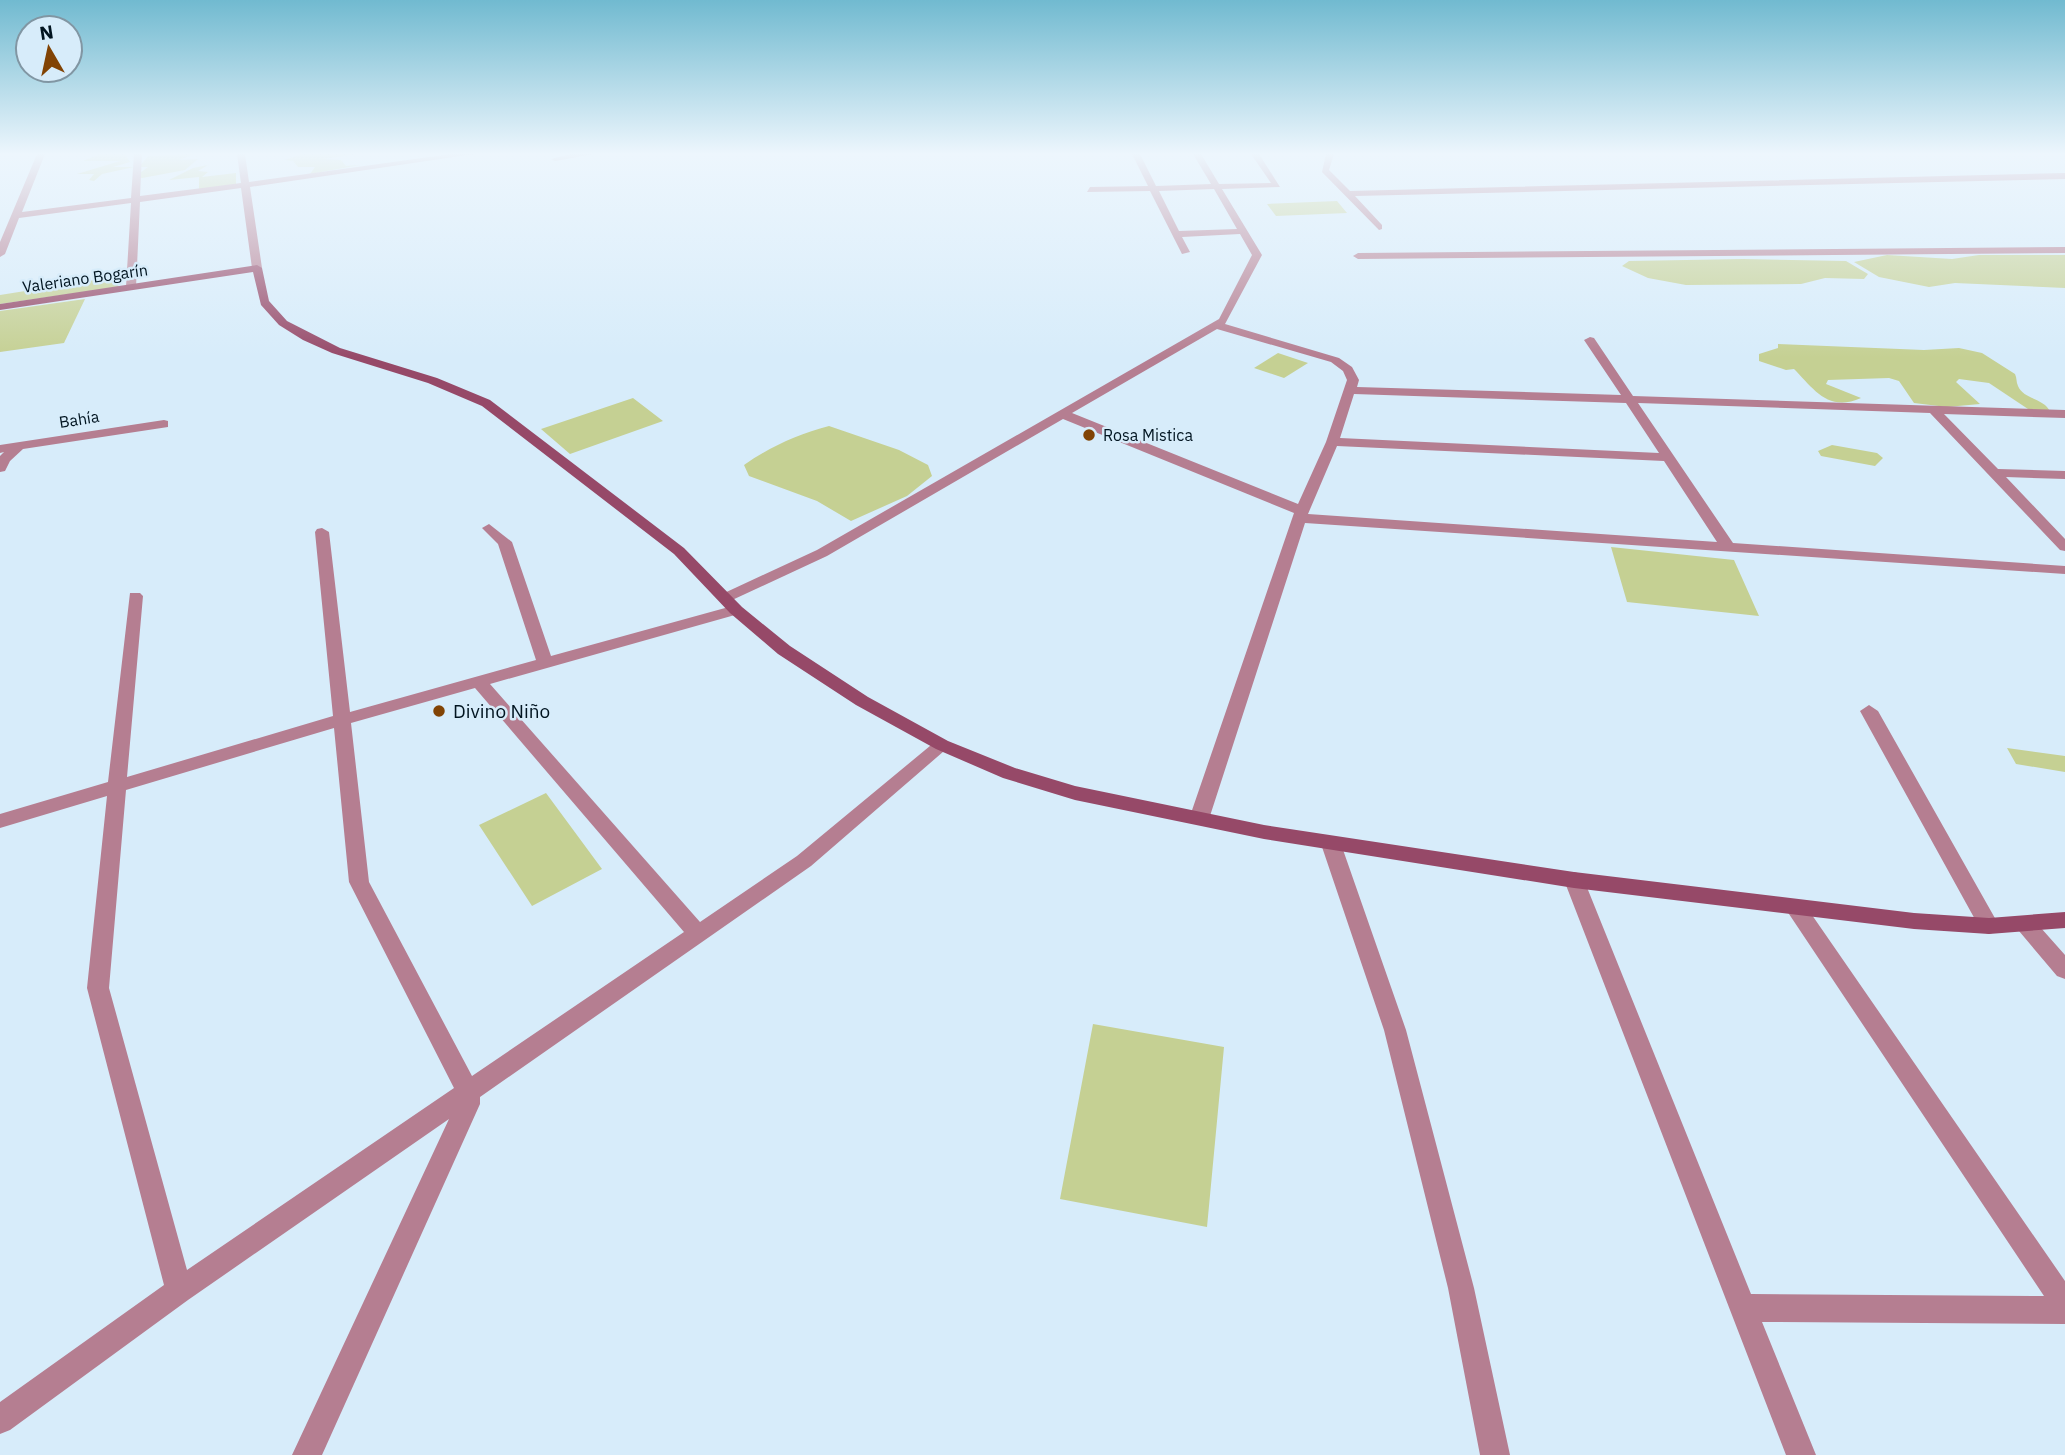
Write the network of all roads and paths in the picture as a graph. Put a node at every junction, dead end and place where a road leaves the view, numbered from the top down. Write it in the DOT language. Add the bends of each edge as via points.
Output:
graph roads {
  1 [pos="13,222"];
  2 [pos="135,222"];
  3 [pos="251,222"];
  4 [pos="1170,222"];
  5 [pos="1239,222"];
  6 [pos="1374,222"];
  7 [pos="1379,227"];
  8 [pos="1244,231"];
  9 [pos="1176,234"];
  10 [pos="2065,250"];
  11 [pos="1185,252"];
  12 [pos="0,254"];
  13 [pos="1358,256"];
  14 [pos="257,268"];
  15 [pos="131,287"];
  16 [pos="0,307"];
  17 [pos="1216,325"];
  18 [pos="1590,340"];
  19 [pos="1352,390"];
  20 [pos="1632,399"];
  21 [pos="1934,410"];
  22 [pos="1063,414"];
  23 [pos="2065,414"];
  24 [pos="164,424"];
  25 [pos="1332,442"];
  26 [pos="1669,457"];
  27 [pos="1,458"];
  28 [pos="1994,473"];
  29 [pos="2065,475"];
  30 [pos="1301,514"];
  31 [pos="489,528"];
  32 [pos="322,532"];
  33 [pos="1728,547"];
  34 [pos="2065,547"];
  35 [pos="2065,570"];
  36 [pos="135,596"];
  37 [pos="731,604"];
  38 [pos="545,663"];
  39 [pos="479,682"];
  40 [pos="1869,711"];
  41 [pos="342,720"];
  42 [pos="942,745"];
  43 [pos="119,786"];
  44 [pos="1199,819"];
  45 [pos="0,821"];
  46 [pos="1331,844"];
  47 [pos="1574,880"];
  48 [pos="1796,908"];
  49 [pos="2065,920"];
  50 [pos="2026,925"];
  51 [pos="1989,926"];
  52 [pos="698,934"];
  53 [pos="2065,970"];
  54 [pos="468,1092"];
  55 [pos="179,1291"];
  56 [pos="2065,1304"];
  57 [pos="1744,1308"];
  58 [pos="2065,1310"];
  59 [pos="0,1420"];
  60 [pos="307,1455"];
  61 [pos="1495,1455"];
  62 [pos="1801,1455"];
  1 -- 12 [label="street"];
  2 -- 15 [label="street"];
  3 -- 14 [label="street"];
  4 -- 9 [label="street"];
  5 -- 8 [label="street"];
  6 -- 7 [label="street"];
  8 -- 9 [label="street"];
  8 -- 17 [label="street" via="1256,254 1223,321"];
  9 -- 11 [label="street"];
  10 -- 13 [label="street"];
  14 -- 15 [label="street, Valeriano Bogarín"];
  14 -- 37 [label="street" via="264,302 291,328 334,348 455,387 486,403 679,551"];
  15 -- 16 [label="street, Valeriano Bogarín"];
  17 -- 19 [label="street" via="1335,360 1350,373"];
  17 -- 22 [label="street"];
  18 -- 20 [label="street"];
  19 -- 20 [label="street"];
  19 -- 25 [label="street"];
  20 -- 21 [label="street"];
  20 -- 26 [label="street"];
  21 -- 23 [label="street"];
  21 -- 28 [label="street"];
  22 -- 30 [label="street"];
  22 -- 37 [label="street"];
  24 -- 27 [label="street, Bahía" via="19,446"];
  25 -- 26 [label="street"];
  25 -- 30 [label="street"];
  26 -- 33 [label="street"];
  28 -- 29 [label="street"];
  28 -- 34 [label="street"];
  30 -- 33 [label="street"];
  30 -- 44 [label="street"];
  31 -- 38 [label="street" via="505,542"];
  32 -- 41 [label="street"];
  33 -- 35 [label="street"];
  36 -- 43 [label="street"];
  37 -- 38 [label="street"];
  37 -- 42 [label="street" via="784,650 828,680"];
  38 -- 39 [label="street"];
  39 -- 41 [label="street"];
  39 -- 52 [label="street"];
  40 -- 51 [label="street"];
  41 -- 43 [label="street"];
  41 -- 54 [label="street" via="359,882"];
  42 -- 44 [label="street" via="1042,784"];
  42 -- 52 [label="street" via="804,860"];
  43 -- 45 [label="street"];
  43 -- 55 [label="street" via="98,988"];
  44 -- 46 [label="street"];
  46 -- 47 [label="street"];
  46 -- 61 [label="street" via="1395,1030 1461,1288"];
  47 -- 48 [label="street"];
  47 -- 57 [label="street"];
  48 -- 51 [label="street"];
  48 -- 56 [label="street"];
  49 -- 50 [label="street"];
  50 -- 51 [label="street"];
  50 -- 53 [label="street"];
  52 -- 54 [label="street"];
  54 -- 55 [label="street"];
  54 -- 60 [label="street" via="468,1104"];
  55 -- 59 [label="street"];
  57 -- 58 [label="street"];
  57 -- 62 [label="street"];
}
